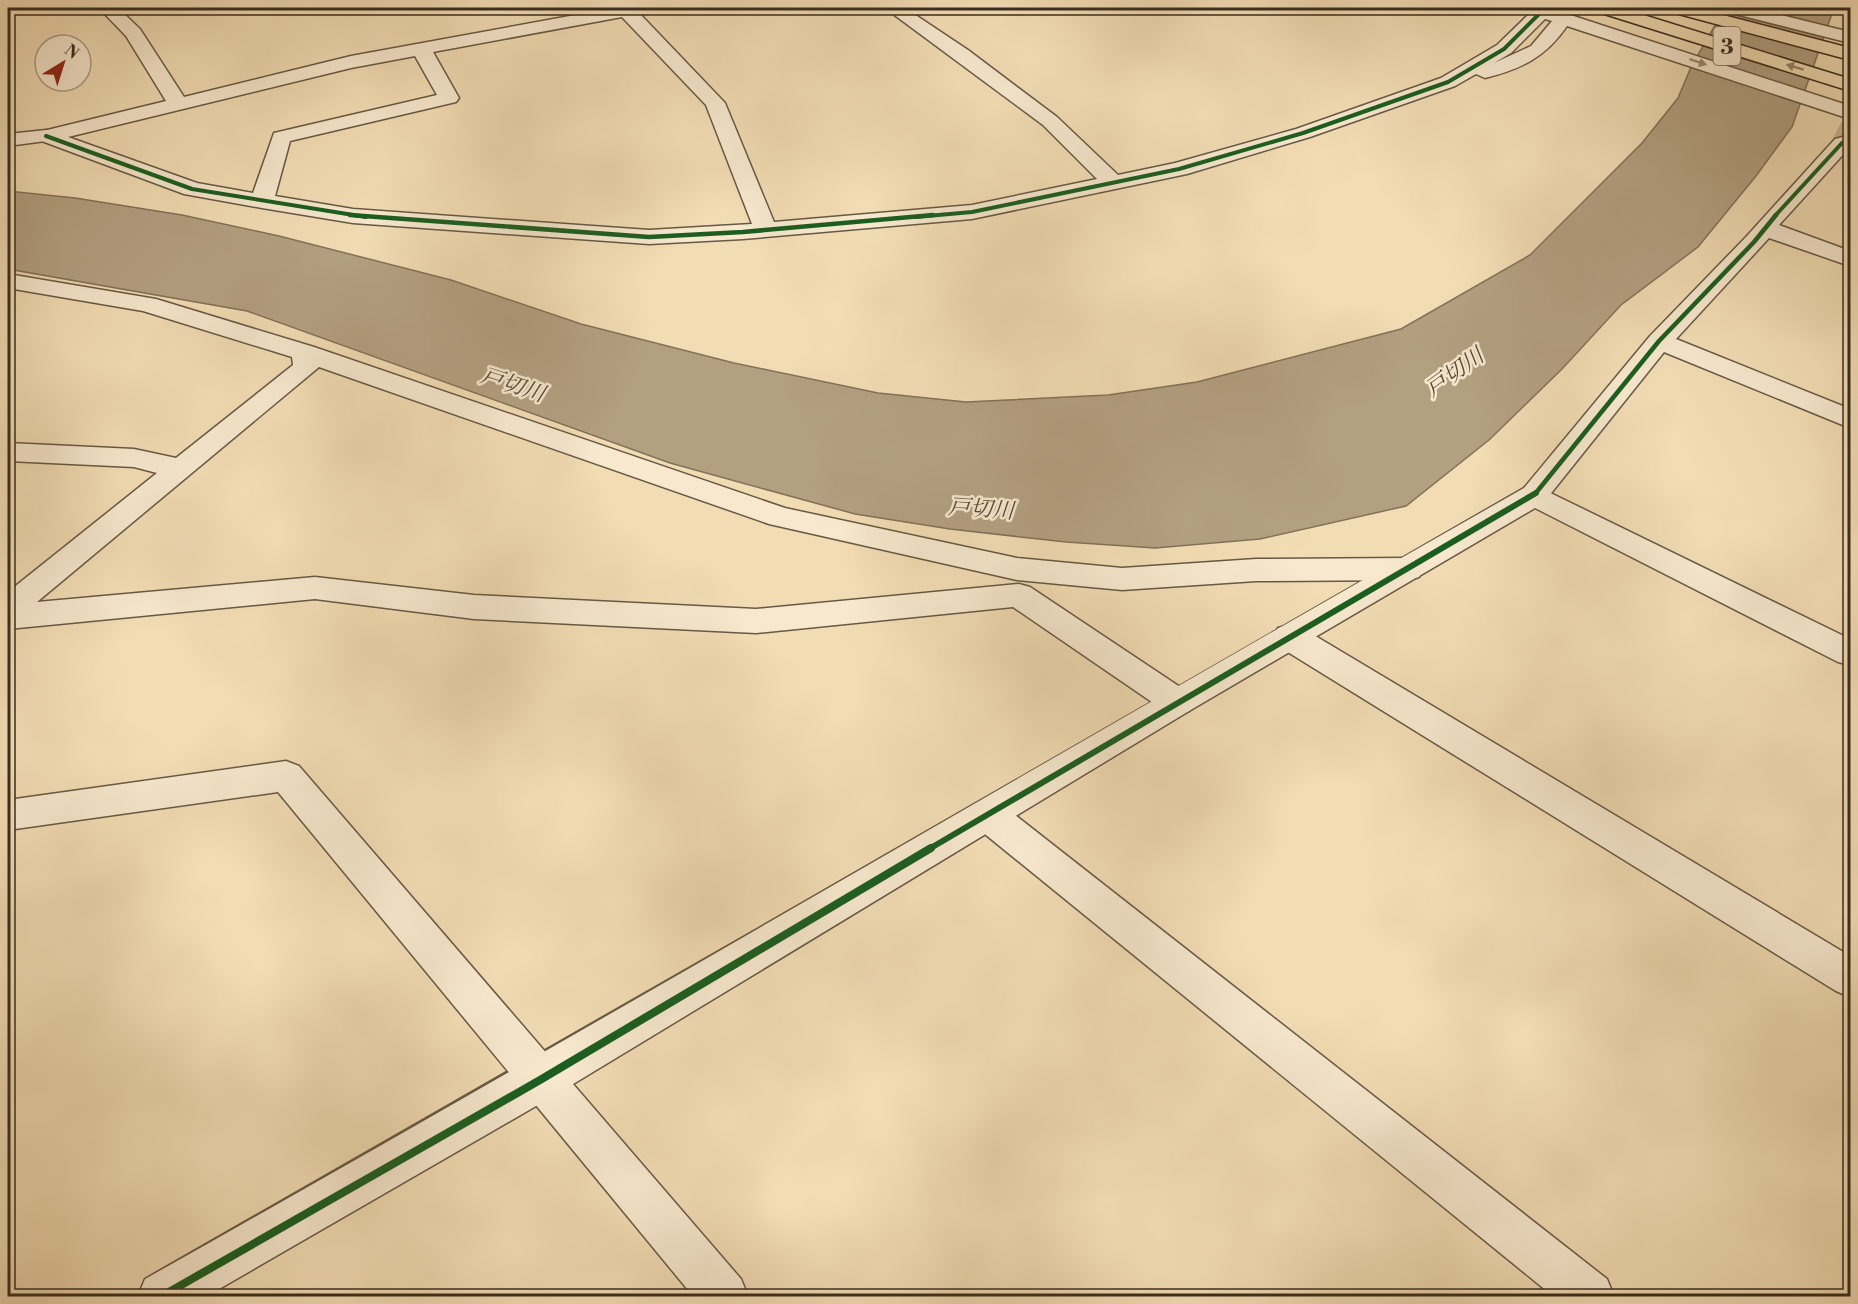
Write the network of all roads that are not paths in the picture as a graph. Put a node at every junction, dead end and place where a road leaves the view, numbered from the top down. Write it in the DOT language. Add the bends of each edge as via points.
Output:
graph roads {
  1 [pos="108,8"];
  2 [pos="894,8"];
  3 [pos="1604,8"];
  4 [pos="1667,8"];
  5 [pos="1674,8"];
  6 [pos="1733,8"];
  7 [pos="634,9"];
  8 [pos="1536,9"];
  9 [pos="1562,21"];
  10 [pos="1851,38"];
  11 [pos="421,49"];
  12 [pos="1851,54"];
  13 [pos="1851,64"];
  14 [pos="1448,82"];
  15 [pos="1851,85"];
  16 [pos="179,105"];
  17 [pos="1846,111"];
  18 [pos="46,136"];
  19 [pos="8,140"];
  20 [pos="1851,141"];
  21 [pos="1113,183"];
  22 [pos="262,201"];
  23 [pos="1764,228"];
  24 [pos="766,230"];
  25 [pos="1851,259"];
  26 [pos="8,281"];
  27 [pos="1659,341"];
  28 [pos="305,353"];
  29 [pos="1851,419"];
  30 [pos="8,452"];
  31 [pos="179,468"];
  32 [pos="1534,495"];
  33 [pos="1408,568"];
  34 [pos="1024,582"];
  35 [pos="8,609"];
  36 [pos="8,617"];
  37 [pos="1290,637"];
  38 [pos="1851,653"];
  39 [pos="1177,702"];
  40 [pos="8,815"];
  41 [pos="988,815"];
  42 [pos="1851,978"];
  43 [pos="540,1080"];
  44 [pos="162,1296"];
  45 [pos="724,1296"];
  46 [pos="1590,1296"];
  1 -- 16 [label="street" via="133,33"];
  2 -- 21 [label="street" via="1050,121"];
  15 -- 3 [label="highway, 3, one-way"];
  4 -- 13 [label="highway, 3"];
  5 -- 12 [label="highway"];
  6 -- 10 [label="street"];
  7 -- 11 [label="street"];
  7 -- 24 [label="street" via="715,103"];
  8 -- 14 [label="street" via="1504,49"];
  8 -- 17 [label="street, one-way"];
  9 -- 14 [label="street" via="1550,39 1528,59"];
  11 -- 16 [label="street" via="351,62"];
  11 -- 22 [label="street" via="449,98 281,137"];
  14 -- 21 [label="street" via="1303,134"];
  16 -- 18 [label="street"];
  18 -- 19 [label="street"];
  18 -- 22 [label="street" via="192,189"];
  20 -- 23 [label="street" via="1842,142"];
  21 -- 24 [label="street" via="972,212"];
  22 -- 24 [label="street" via="353,216 649,237"];
  23 -- 25 [label="street"];
  23 -- 27 [label="street"];
  26 -- 28 [label="street" via="147,304"];
  27 -- 29 [label="street"];
  27 -- 32 [label="street"];
  28 -- 31 [label="street" via="306,367"];
  28 -- 34 [label="street" via="780,517"];
  30 -- 31 [label="street" via="134,458"];
  31 -- 35 [label="street"];
  32 -- 33 [label="street"];
  32 -- 38 [label="street"];
  33 -- 34 [label="street" via="1256,570"];
  33 -- 37 [label="street"];
  34 -- 36 [label="street" via="756,621 474,607 315,588"];
  34 -- 39 [label="street"];
  37 -- 39 [label="street"];
  37 -- 42 [label="street"];
  39 -- 41 [label="street"];
  40 -- 43 [label="street" via="286,776"];
  41 -- 43 [label="street"];
  41 -- 46 [label="street"];
  43 -- 44 [label="street"];
  43 -- 45 [label="street"];
}
